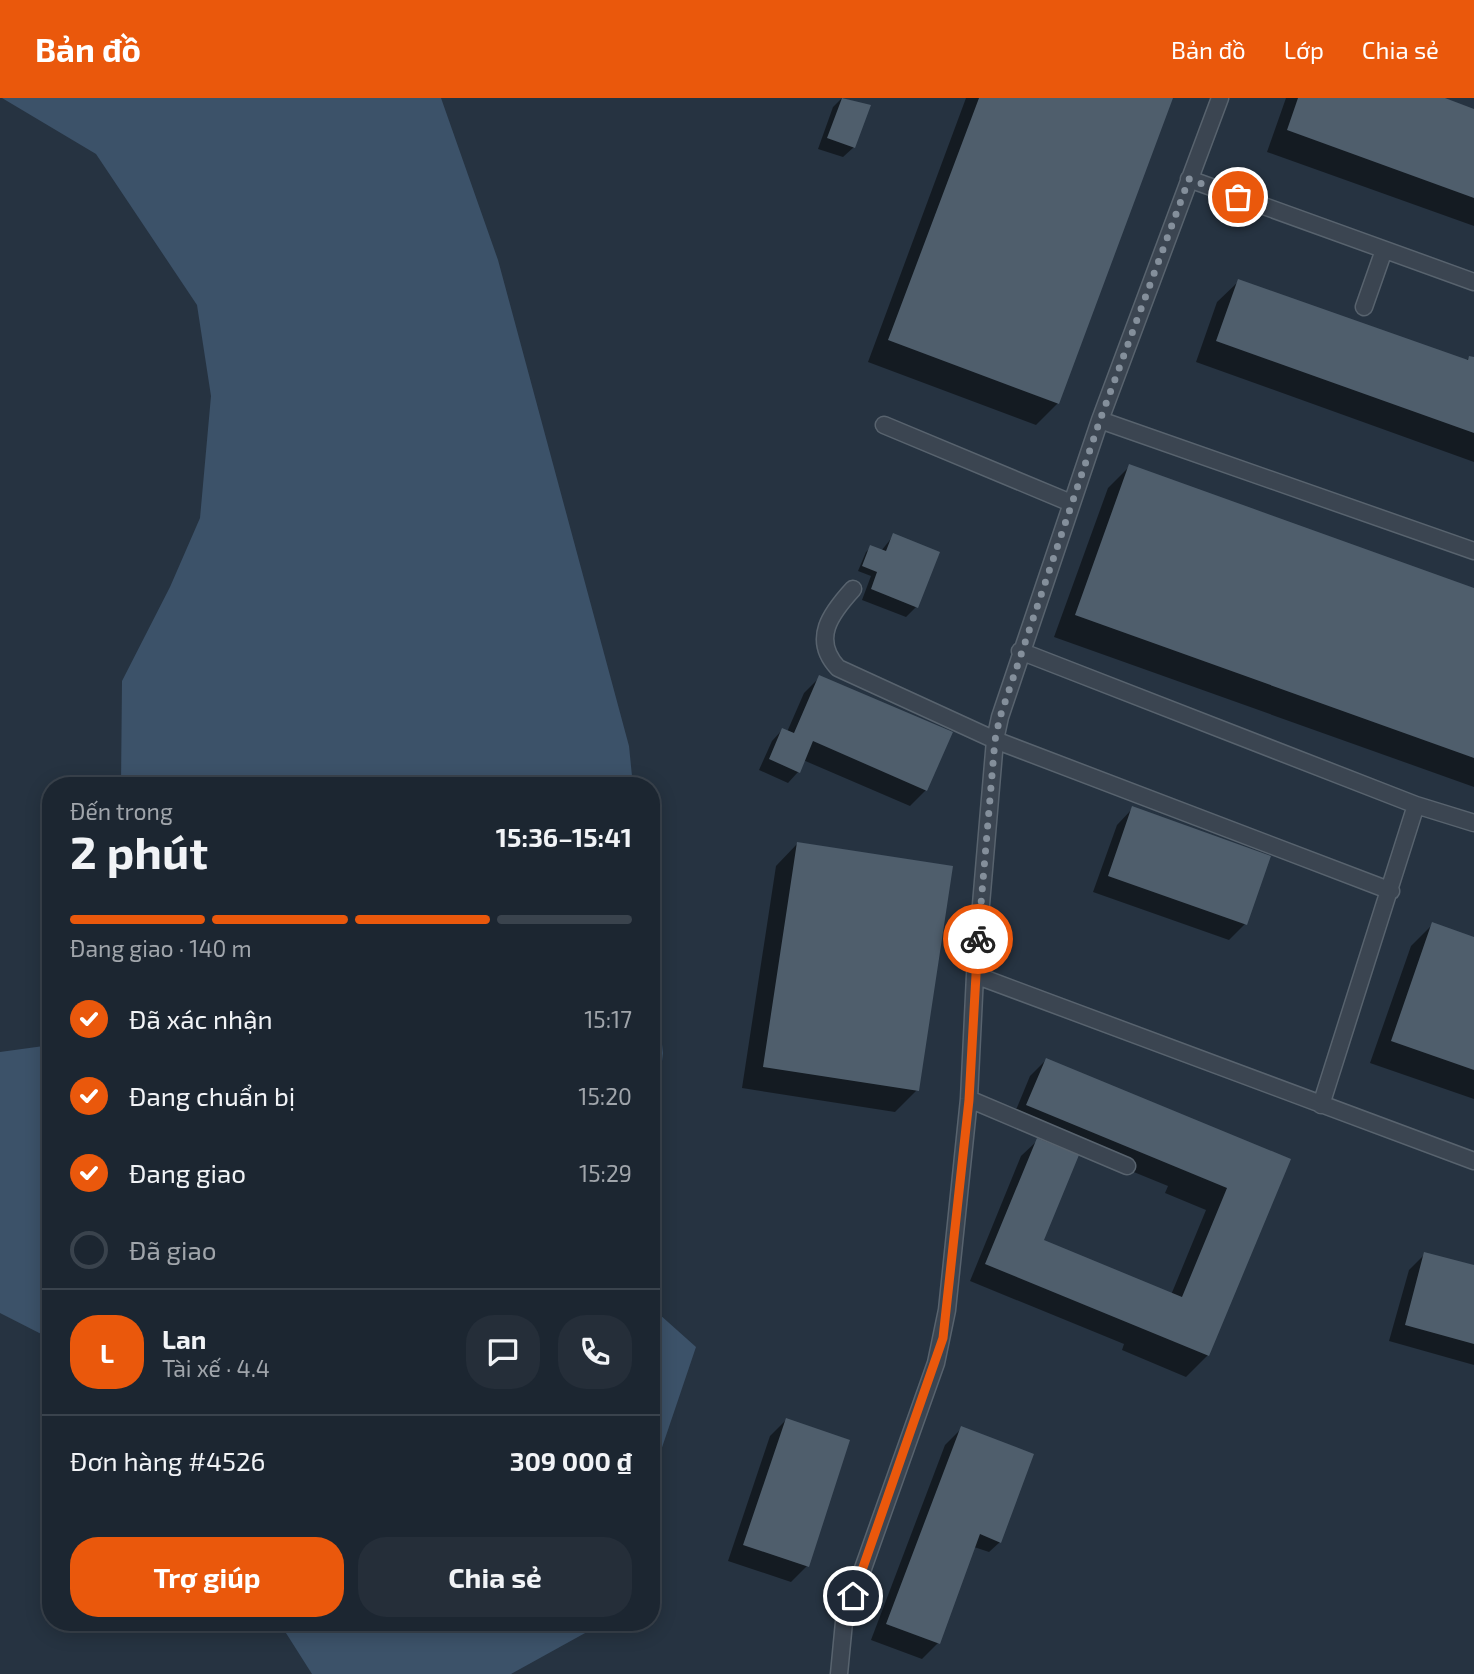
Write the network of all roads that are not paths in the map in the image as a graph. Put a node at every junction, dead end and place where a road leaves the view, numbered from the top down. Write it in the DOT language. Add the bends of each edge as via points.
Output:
graph roads {
  1 [pos="1220,98"];
  2 [pos="1189,179"];
  3 [pos="1384,250"];
  4 [pos="1474,282"];
  5 [pos="1364,307"];
  6 [pos="1100,420"];
  7 [pos="884,425"];
  8 [pos="1071,503"];
  9 [pos="1474,551"];
  10 [pos="853,589"];
  11 [pos="1020,652"];
  12 [pos="995,740"];
  13 [pos="1416,804"];
  14 [pos="1474,823"];
  15 [pos="1391,891"];
  16 [pos="975,975"];
  17 [pos="969,1100"];
  18 [pos="1321,1105"];
  19 [pos="1474,1161"];
  20 [pos="1128,1166"];
  21 [pos="839,1674"];
  1 -- 2 [label="lane"];
  2 -- 3 [label="lane"];
  2 -- 6 [label="lane"];
  3 -- 4 [label="lane"];
  3 -- 5 [label="lane"];
  6 -- 8 [label="lane"];
  6 -- 9 [label="lane"];
  7 -- 8 [label="lane"];
  8 -- 11 [label="lane"];
  10 -- 12 [label="lane" via="828,620 824,633 826,652 838,668"];
  11 -- 12 [label="lane"];
  11 -- 13 [label="lane"];
  12 -- 15 [label="lane"];
  12 -- 16 [label="lane"];
  13 -- 14 [label="lane"];
  13 -- 15 [label="lane"];
  15 -- 18 [label="lane"];
  16 -- 17 [label="lane"];
  16 -- 18 [label="lane"];
  17 -- 20 [label="lane"];
  17 -- 21 [label="lane" via="943,1338 844,1622"];
  18 -- 19 [label="lane"];
}
